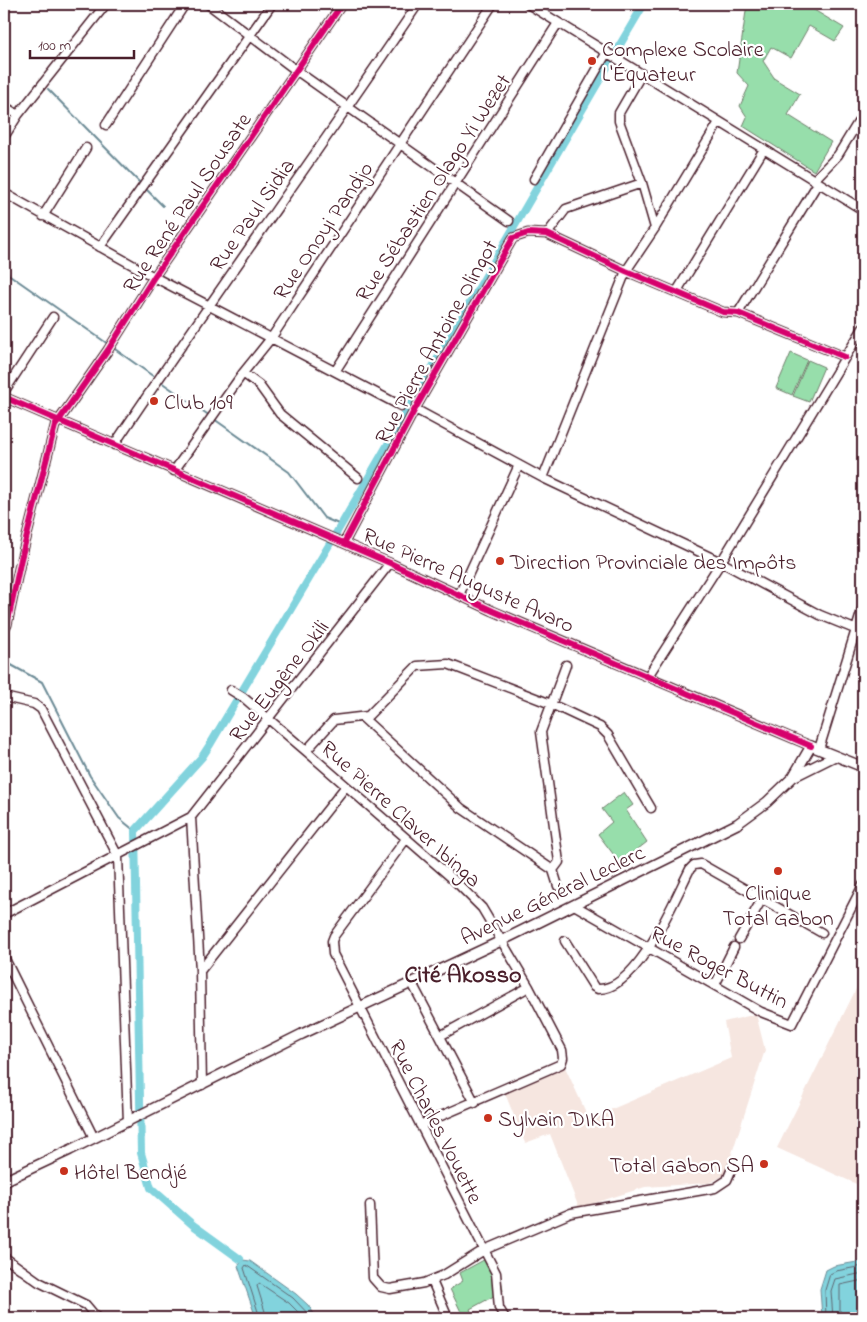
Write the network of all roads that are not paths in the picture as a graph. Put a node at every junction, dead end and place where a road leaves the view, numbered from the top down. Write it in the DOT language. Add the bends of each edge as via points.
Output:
graph roads {
  1 [pos="106,4"];
  2 [pos="185,4"];
  3 [pos="208,4"];
  4 [pos="272,4"];
  5 [pos="342,4"];
  6 [pos="418,4"];
  7 [pos="493,4"];
  8 [pos="528,4"];
  9 [pos="558,22"];
  10 [pos="250,35"];
  11 [pos="608,53"];
  12 [pos="297,71"];
  13 [pos="641,74"];
  14 [pos="4,106"];
  15 [pos="349,107"];
  16 [pos="863,114"];
  17 [pos="18,115"];
  18 [pos="719,122"];
  19 [pos="106,125"];
  20 [pos="4,137"];
  21 [pos="399,144"];
  22 [pos="86,148"];
  23 [pos="764,149"];
  24 [pos="534,179"];
  25 [pos="816,181"];
  26 [pos="642,183"];
  27 [pos="454,184"];
  28 [pos="4,194"];
  29 [pos="863,210"];
  30 [pos="43,216"];
  31 [pos="509,221"];
  32 [pos="655,228"];
  33 [pos="547,234"];
  34 [pos="100,246"];
  35 [pos="626,272"];
  36 [pos="154,277"];
  37 [pos="677,291"];
  38 [pos="208,305"];
  39 [pos="738,314"];
  40 [pos="53,317"];
  41 [pos="863,328"];
  42 [pos="272,337"];
  43 [pos="845,357"];
  44 [pos="336,370"];
  45 [pos="243,373"];
  46 [pos="4,392"];
  47 [pos="4,397"];
  48 [pos="401,406"];
  49 [pos="415,409"];
  50 [pos="59,420"];
  51 [pos="114,445"];
  52 [pos="519,465"];
  53 [pos="174,471"];
  54 [pos="358,478"];
  55 [pos="543,478"];
  56 [pos="341,542"];
  57 [pos="721,562"];
  58 [pos="390,563"];
  59 [pos="459,596"];
  60 [pos="863,607"];
  61 [pos="7,626"];
  62 [pos="856,630"];
  63 [pos="566,665"];
  64 [pos="648,676"];
  65 [pos="231,690"];
  66 [pos="4,697"];
  67 [pos="551,704"];
  68 [pos="363,718"];
  69 [pos="270,720"];
  70 [pos="815,747"];
  71 [pos="306,750"];
  72 [pos="836,756"];
  73 [pos="863,767"];
  74 [pos="793,777"];
  75 [pos="346,786"];
  76 [pos="651,808"];
  77 [pos="192,817"];
  78 [pos="406,839"];
  79 [pos="121,854"];
  80 [pos="553,870"];
  81 [pos="863,884"];
  82 [pos="558,886"];
  83 [pos="762,899"];
  84 [pos="574,905"];
  85 [pos="4,914"];
  86 [pos="822,933"];
  87 [pos="738,939"];
  88 [pos="503,940"];
  89 [pos="565,940"];
  90 [pos="734,947"];
  91 [pos="648,949"];
  92 [pos="4,957"];
  93 [pos="200,971"];
  94 [pos="412,983"];
  95 [pos="715,985"];
  96 [pos="530,987"];
  97 [pos="358,1007"];
  98 [pos="440,1036"];
  99 [pos="202,1085"];
  100 [pos="475,1103"];
  101 [pos="130,1121"];
  102 [pos="420,1125"];
  103 [pos="94,1138"];
  104 [pos="733,1166"];
  105 [pos="4,1180"];
  106 [pos="370,1205"];
  107 [pos="484,1250"];
  108 [pos="4,1257"];
  109 [pos="432,1281"];
  110 [pos="97,1318"];
  111 [pos="448,1318"];
  112 [pos="505,1318"];
  1 -- 17 [label="street"];
  2 -- 19 [label="street"];
  3 -- 10 [label="street"];
  4 -- 10 [label="street"];
  5 -- 12 [label="street, Rue René Paul Sousate"];
  6 -- 15 [label="street, Rue Paul Sidia"];
  7 -- 21 [label="street, Rue Onoyi Pandjo"];
  8 -- 9 [label="street"];
  9 -- 11 [label="street"];
  9 -- 27 [label="street, Rue Sébastien Olago Yi Wezet"];
  10 -- 12 [label="street"];
  10 -- 34 [label="street"];
  11 -- 13 [label="street"];
  11 -- 24 [label="street"];
  12 -- 15 [label="street"];
  12 -- 36 [label="street, Rue René Paul Sousate"];
  13 -- 18 [label="street"];
  13 -- 26 [label="street" via="619,113 619,121"];
  14 -- 17 [label="street"];
  15 -- 21 [label="street"];
  15 -- 38 [label="street, Rue Paul Sidia"];
  16 -- 25 [label="street" via="838,156"];
  17 -- 20 [label="street"];
  18 -- 23 [label="street"];
  18 -- 32 [label="street"];
  21 -- 27 [label="street"];
  21 -- 42 [label="street, Rue Onoyi Pandjo"];
  22 -- 30 [label="street"];
  23 -- 25 [label="street"];
  23 -- 37 [label="street"];
  25 -- 29 [label="street"];
  25 -- 39 [label="street"];
  26 -- 32 [label="street"];
  26 -- 33 [label="street" via="566,209"];
  27 -- 31 [label="street"];
  27 -- 44 [label="street, Rue Sébastien Olago Yi Wezet"];
  28 -- 30 [label="street"];
  30 -- 34 [label="street"];
  32 -- 35 [label="street"];
  33 -- 35 [label="street, Rue Pierre Antoine Olingot"];
  33 -- 49 [label="street, Rue Pierre Antoine Olingot" via="528,233 512,238"];
  34 -- 36 [label="street"];
  35 -- 37 [label="street, Rue Pierre Antoine Olingot"];
  35 -- 55 [label="street"];
  36 -- 38 [label="street"];
  36 -- 50 [label="street, Rue René Paul Sousate"];
  37 -- 39 [label="street, Rue Pierre Antoine Olingot" via="723,312"];
  38 -- 42 [label="street"];
  38 -- 51 [label="street, Rue Paul Sidia"];
  39 -- 43 [label="street, Rue Pierre Antoine Olingot"];
  40 -- 46 [label="street"];
  41 -- 43 [label="street"];
  42 -- 44 [label="street"];
  42 -- 45 [label="street, Rue Onoyi Pandjo"];
  43 -- 57 [label="street"];
  44 -- 48 [label="street"];
  45 -- 53 [label="street, Rue Onoyi Pandjo"];
  45 -- 54 [label="street" via="258,385 280,414"];
  47 -- 50 [label="street, Rue Pierre Auguste Avaro"];
  49 -- 52 [label="street"];
  49 -- 56 [label="street, Rue Pierre Antoine Olingot"];
  50 -- 51 [label="street, Rue Pierre Auguste Avaro"];
  50 -- 61 [label="street, Rue René Paul Sousate"];
  51 -- 53 [label="street, Rue Pierre Auguste Avaro"];
  52 -- 55 [label="street"];
  52 -- 59 [label="street"];
  53 -- 56 [label="street, Rue Pierre Auguste Avaro"];
  55 -- 57 [label="street"];
  56 -- 58 [label="street, Rue Pierre Auguste Avaro"];
  57 -- 62 [label="street" via="820,615"];
  57 -- 64 [label="street"];
  58 -- 59 [label="street, Rue Pierre Auguste Avaro"];
  58 -- 69 [label="street, Rue Eugène Okili"];
  59 -- 64 [label="street, Rue Pierre Auguste Avaro"];
  60 -- 62 [label="street"];
  62 -- 70 [label="street"];
  63 -- 67 [label="street"];
  64 -- 70 [label="street, Rue Pierre Auguste Avaro"];
  65 -- 69 [label="street, Rue Pierre Claver Ibinga"];
  66 -- 79 [label="street" via="34,704 41,709"];
  67 -- 68 [label="street" via="448,664 435,664 417,666"];
  67 -- 76 [label="street" via="608,735"];
  67 -- 80 [label="street" via="541,732 559,862"];
  68 -- 71 [label="street" via="334,720"];
  68 -- 80 [label="street" via="461,808"];
  69 -- 71 [label="street, Rue Pierre Claver Ibinga"];
  69 -- 77 [label="street, Rue Eugène Okili"];
  70 -- 72 [label="main road, Rue Pierre Auguste Avaro"];
  70 -- 74 [label="main road"];
  71 -- 75 [label="street, Rue Pierre Claver Ibinga"];
  72 -- 73 [label="main road, Rue Pierre Auguste Avaro"];
  72 -- 74 [label="main road"];
  74 -- 84 [label="main road, Avenue Général Leclerc" via="753,814 737,824"];
  75 -- 78 [label="street, Rue Pierre Claver Ibinga"];
  75 -- 93 [label="street"];
  77 -- 79 [label="street"];
  77 -- 93 [label="street"];
  78 -- 88 [label="street, Rue Pierre Claver Ibinga" via="482,908"];
  78 -- 97 [label="street, Rue Charles Vouette" via="332,941 333,954"];
  79 -- 85 [label="street"];
  79 -- 101 [label="street"];
  80 -- 82 [label="street"];
  81 -- 95 [label="street, Rue Roger Buttin" via="792,1024 761,1012"];
  83 -- 86 [label="street"];
  83 -- 87 [label="street"];
  83 -- 91 [label="street" via="701,864 694,865"];
  84 -- 88 [label="main road, Avenue Général Leclerc"];
  84 -- 91 [label="street, Rue Roger Buttin"];
  88 -- 94 [label="main road, Avenue Général Leclerc"];
  88 -- 96 [label="street, Rue Pierre Claver Ibinga"];
  89 -- 91 [label="street" via="589,981 598,989 607,988 628,974"];
  90 -- 95 [label="street"];
  91 -- 95 [label="street, Rue Roger Buttin"];
  92 -- 103 [label="street"];
  93 -- 99 [label="street"];
  94 -- 97 [label="main road, Avenue Général Leclerc"];
  94 -- 98 [label="street"];
  96 -- 98 [label="street"];
  96 -- 100 [label="street, Rue Pierre Claver Ibinga" via="562,1050 561,1064"];
  97 -- 99 [label="main road, Avenue Général Leclerc"];
  97 -- 102 [label="street, Rue Charles Vouette"];
  98 -- 100 [label="street"];
  99 -- 101 [label="main road, Avenue Général Leclerc"];
  100 -- 102 [label="street"];
  101 -- 103 [label="main road, Avenue Général Leclerc"];
  102 -- 107 [label="street, Rue Charles Vouette"];
  103 -- 105 [label="main road, Avenue Général Leclerc"];
  104 -- 107 [label="street" via="727,1180 716,1188 571,1213"];
  106 -- 109 [label="street" via="373,1278 381,1287 390,1289"];
  107 -- 109 [label="street"];
  107 -- 112 [label="street, Rue Charles Vouette" via="496,1273 499,1308"];
  108 -- 110 [label="street" via="39,1282 86,1305"];
  109 -- 111 [label="street"];
}
